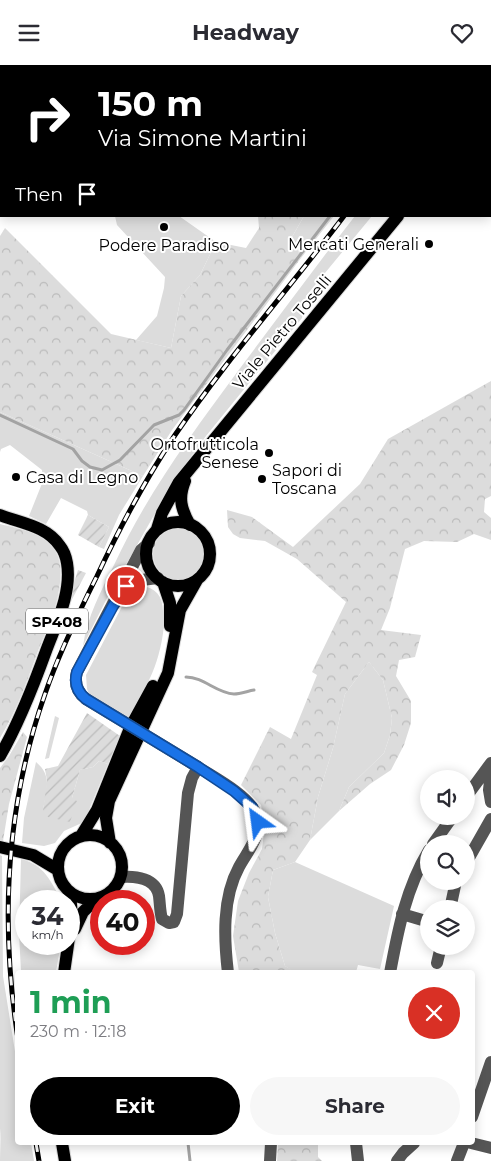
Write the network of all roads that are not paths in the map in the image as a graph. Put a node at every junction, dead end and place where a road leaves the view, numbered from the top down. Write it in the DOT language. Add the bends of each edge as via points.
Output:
graph roads {
  1 [pos="397,217"];
  2 [pos="190,469"];
  3 [pos="0,515"];
  4 [pos="190,525"];
  5 [pos="157,529"];
  6 [pos="148,543"];
  7 [pos="160,580"];
  8 [pos="197,580"];
  9 [pos="113,606"];
  10 [pos="0,756"];
  11 [pos="491,763"];
  12 [pos="198,767"];
  13 [pos="491,773"];
  14 [pos="475,785"];
  15 [pos="491,802"];
  16 [pos="491,819"];
  17 [pos="81,836"];
  18 [pos="110,843"];
  19 [pos="0,847"];
  20 [pos="475,847"];
  21 [pos="62,850"];
  22 [pos="33,855"];
  23 [pos="420,867"];
  24 [pos="58,870"];
  25 [pos="121,877"];
  26 [pos="68,890"];
  27 [pos="112,890"];
  28 [pos="90,905"];
  29 [pos="402,914"];
  30 [pos="80,918"];
  31 [pos="420,919"];
  32 [pos="67,955"];
  33 [pos="439,955"];
  34 [pos="437,963"];
  35 [pos="64,970"];
  36 [pos="228,970"];
  37 [pos="391,970"];
  38 [pos="491,1063"];
  39 [pos="475,1108"];
  40 [pos="475,1144"];
  41 [pos="62,1145"];
  42 [pos="271,1145"];
  43 [pos="356,1145"];
  44 [pos="412,1145"];
  45 [pos="463,1145"];
  46 [pos="491,1148"];
  47 [pos="65,1161"];
  48 [pos="270,1161"];
  49 [pos="358,1161"];
  50 [pos="397,1161"];
  51 [pos="458,1161"];
  1 -- 2 [label="main road, Viale Pietro Toselli"];
  2 -- 4 [label="main road, Viale Pietro Toselli" via="180,498"];
  2 -- 5 [label="main road, Viale Pietro Toselli" via="173,491"];
  3 -- 10 [label="main road, SP408" via="51,536 63,551 68,567 65,596 57,623 22,714"];
  4 -- 5 [label="main road" via="173,523"];
  4 -- 8 [label="main road, Viale Pietro Toselli" via="204,535 210,555 206,570"];
  5 -- 6 [label="main road, Viale Pietro Toselli"];
  6 -- 7 [label="main road" via="148,561"];
  6 -- 9 [label="street" via="141,550"];
  7 -- 8 [label="main road" via="181,585"];
  7 -- 9 [label="street" via="129,583"];
  7 -- 17 [label="main road" via="170,603 168,640 161,669"];
  8 -- 18 [label="main road, Viale Pietro Toselli" via="180,610 168,673 111,795 106,818"];
  9 -- 12 [label="street, bridge" via="77,672 79,693"];
  11 -- 14 [label="street"];
  12 -- 25 [label="street" via="189,785 174,922 163,921 153,884 144,879"];
  12 -- 36 [label="street" via="243,799 254,810 258,822 255,841 238,868 229,894"];
  13 -- 15 [label="street"];
  16 -- 20 [label="street"];
  17 -- 18 [label="main road" via="100,837"];
  17 -- 21 [label="main road"];
  18 -- 25 [label="main road, Viale Pietro Toselli" via="122,865"];
  19 -- 22 [label="main road"];
  21 -- 22 [label="main road"];
  21 -- 24 [label="main road"];
  22 -- 24 [label="main road"];
  23 -- 29 [label="street"];
  24 -- 26 [label="main road"];
  25 -- 27 [label="main road"];
  28 -- 30 [label="main road"];
  29 -- 31 [label="street"];
  29 -- 37 [label="street"];
  32 -- 35 [label="main road"];
  33 -- 34 [label="street"];
  38 -- 39 [label="street"];
  40 -- 46 [label="street"];
  41 -- 47 [label="main road"];
  42 -- 48 [label="street"];
  43 -- 49 [label="street"];
  44 -- 50 [label="street"];
  45 -- 51 [label="street"];
}
